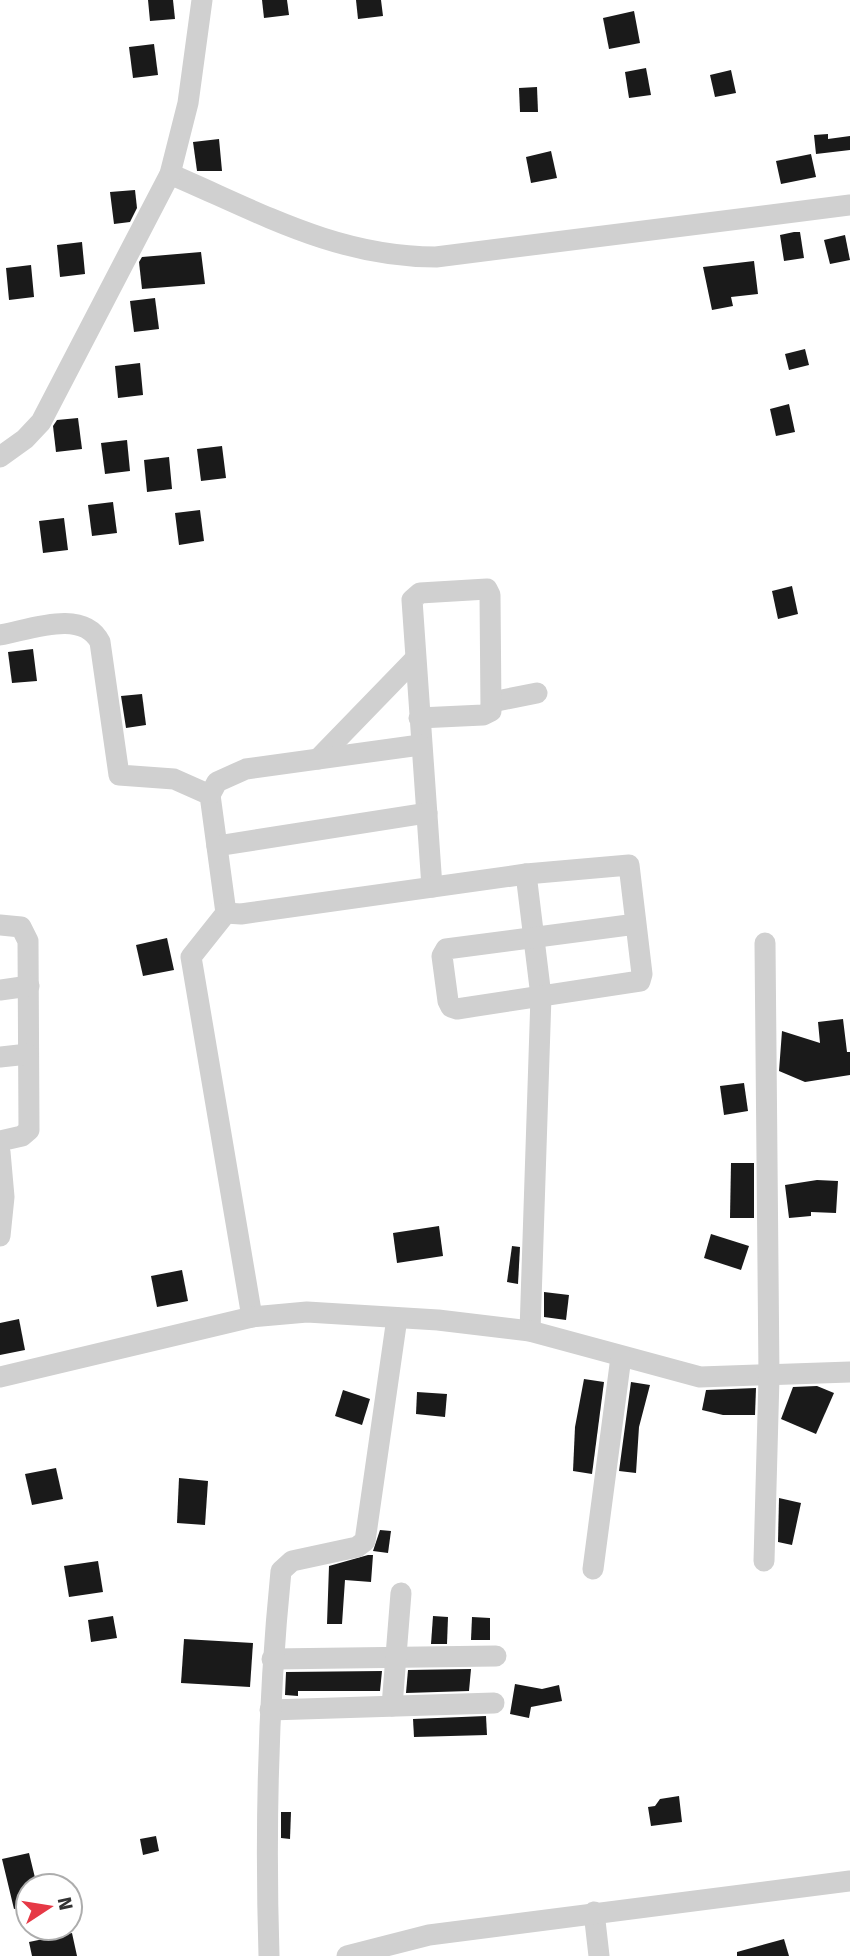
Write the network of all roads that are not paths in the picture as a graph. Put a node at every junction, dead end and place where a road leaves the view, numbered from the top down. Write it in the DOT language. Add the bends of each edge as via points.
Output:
graph roads {
  1 [pos="202,0"];
  2 [pos="170,174"];
  3 [pos="850,205"];
  4 [pos="0,457"];
  5 [pos="0,635"];
  6 [pos="415,659"];
  7 [pos="537,693"];
  8 [pos="492,702"];
  9 [pos="419,718"];
  10 [pos="420,745"];
  11 [pos="318,759"];
  12 [pos="210,795"];
  13 [pos="426,813"];
  14 [pos="217,846"];
  15 [pos="526,874"];
  16 [pos="432,887"];
  17 [pos="226,913"];
  18 [pos="0,925"];
  19 [pos="636,925"];
  20 [pos="534,938"];
  21 [pos="765,943"];
  22 [pos="29,986"];
  23 [pos="0,990"];
  24 [pos="541,996"];
  25 [pos="28,1054"];
  26 [pos="0,1057"];
  27 [pos="0,1141"];
  28 [pos="0,1152"];
  29 [pos="0,1236"];
  30 [pos="252,1317"];
  31 [pos="397,1318"];
  32 [pos="530,1331"];
  33 [pos="621,1357"];
  34 [pos="850,1372"];
  35 [pos="0,1377"];
  36 [pos="769,1377"];
  37 [pos="764,1561"];
  38 [pos="593,1569"];
  39 [pos="401,1593"];
  40 [pos="496,1656"];
  41 [pos="398,1657"];
  42 [pos="272,1659"];
  43 [pos="494,1703"];
  44 [pos="392,1706"];
  45 [pos="270,1710"];
  46 [pos="850,1881"];
  47 [pos="594,1912"];
  48 [pos="268,1956"];
  49 [pos="347,1956"];
  50 [pos="599,1956"];
  1 -- 2 [label="street" via="188,103"];
  2 -- 3 [label="street" via="325,241 401,257 436,257"];
  2 -- 4 [label="street" via="41,422"];
  5 -- 12 [label="street" via="68,623 88,628 100,642 119,775 174,779"];
  6 -- 8 [label="street" via="415,595 487,589"];
  6 -- 9 [label="street"];
  6 -- 11 [label="street"];
  7 -- 8 [label="street"];
  8 -- 9 [label="street" via="491,711 483,715"];
  9 -- 10 [label="street"];
  10 -- 11 [label="street"];
  10 -- 13 [label="street"];
  11 -- 12 [label="street" via="246,769 216,782"];
  12 -- 14 [label="street"];
  13 -- 14 [label="street"];
  13 -- 16 [label="street"];
  14 -- 17 [label="street"];
  15 -- 16 [label="street"];
  15 -- 19 [label="street" via="629,865"];
  15 -- 20 [label="street"];
  16 -- 17 [label="street"];
  17 -- 30 [label="street" via="191,957"];
  18 -- 22 [label="street" via="16,924 25,932"];
  19 -- 20 [label="street"];
  19 -- 24 [label="street" via="640,981"];
  20 -- 24 [label="street"];
  20 -- 24 [label="street" via="450,948 442,956 451,1007"];
  21 -- 36 [label="street"];
  22 -- 23 [label="street"];
  22 -- 25 [label="street"];
  24 -- 32 [label="street"];
  25 -- 26 [label="street"];
  25 -- 27 [label="street" via="29,1130"];
  28 -- 29 [label="street" via="4,1197"];
  30 -- 31 [label="street" via="307,1312"];
  30 -- 35 [label="street"];
  31 -- 32 [label="street"];
  31 -- 42 [label="street" via="365,1541 357,1547 285,1564"];
  32 -- 33 [label="street"];
  33 -- 36 [label="street" via="700,1377"];
  33 -- 38 [label="street"];
  34 -- 36 [label="street"];
  36 -- 37 [label="street"];
  39 -- 41 [label="street"];
  40 -- 41 [label="street"];
  41 -- 42 [label="street"];
  41 -- 44 [label="street"];
  42 -- 45 [label="street"];
  43 -- 44 [label="street"];
  44 -- 45 [label="street"];
  45 -- 48 [label="street" via="265,1815"];
  46 -- 47 [label="street"];
  47 -- 49 [label="street" via="429,1935"];
  47 -- 50 [label="street"];
}
